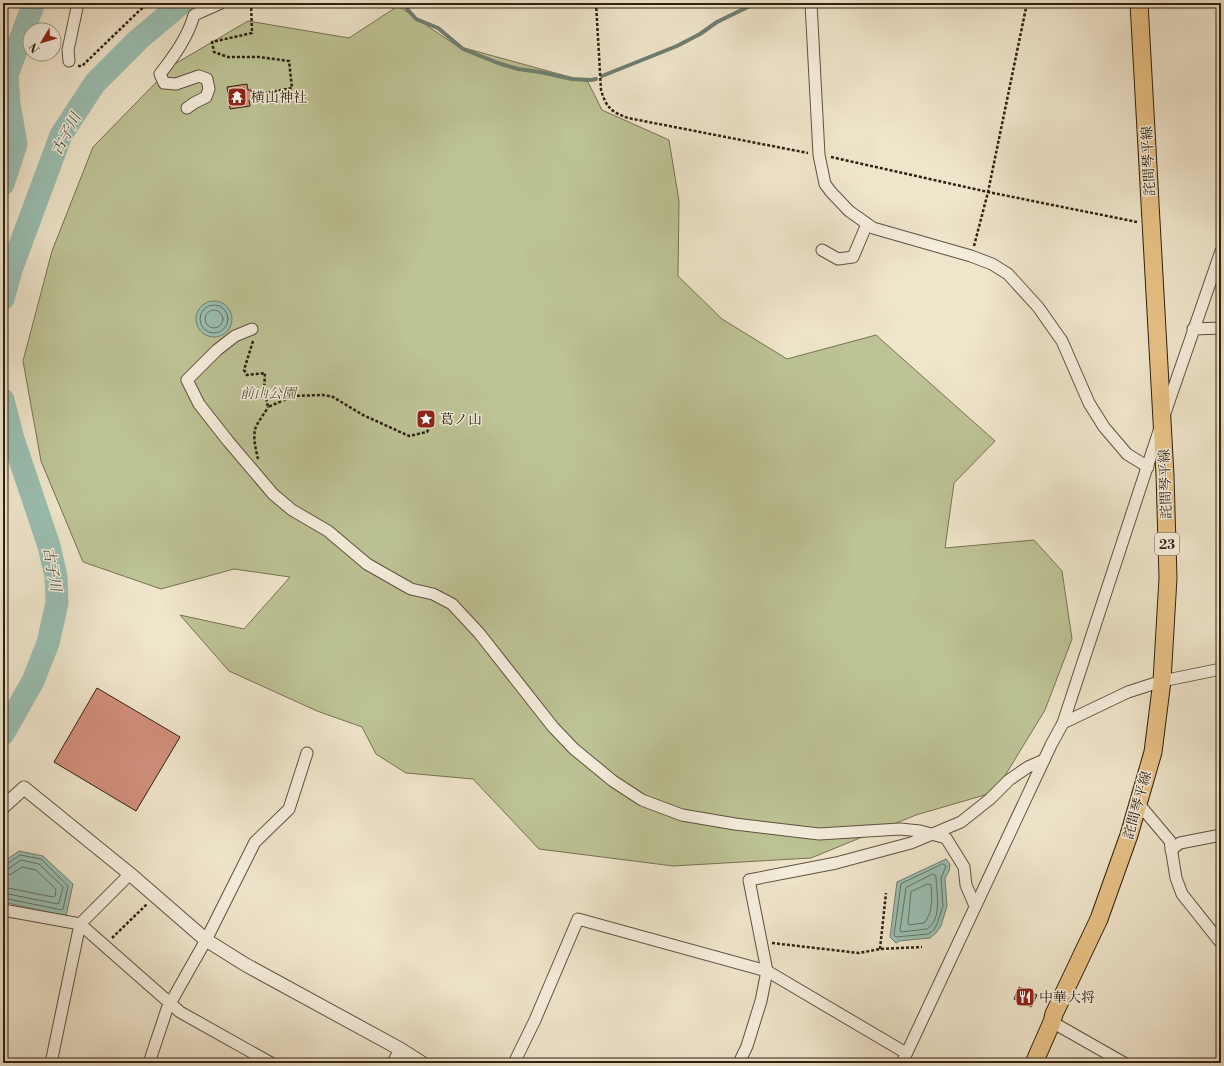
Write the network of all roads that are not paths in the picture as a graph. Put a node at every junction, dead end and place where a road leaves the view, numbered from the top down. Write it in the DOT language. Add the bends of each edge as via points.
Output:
graph roads {
  1 [pos="78,3"];
  2 [pos="221,3"];
  3 [pos="811,3"];
  4 [pos="1140,3"];
  5 [pos="68,60"];
  6 [pos="187,108"];
  7 [pos="867,224"];
  8 [pos="822,250"];
  9 [pos="1221,251"];
  10 [pos="1193,328"];
  11 [pos="1221,328"];
  12 [pos="252,330"];
  13 [pos="1163,420"];
  14 [pos="1148,467"];
  15 [pos="1221,668"];
  16 [pos="1162,681"];
  17 [pos="1063,723"];
  18 [pos="307,753"];
  19 [pos="1044,760"];
  20 [pos="1138,803"];
  21 [pos="3,807"];
  22 [pos="930,834"];
  23 [pos="1221,835"];
  24 [pos="1171,850"];
  25 [pos="130,874"];
  26 [pos="976,906"];
  27 [pos="3,910"];
  28 [pos="80,924"];
  29 [pos="206,940"];
  30 [pos="1221,943"];
  31 [pos="767,971"];
  32 [pos="170,1003"];
  33 [pos="1052,1022"];
  34 [pos="400,1049"];
  35 [pos="904,1058"];
  36 [pos="51,1063"];
  37 [pos="149,1063"];
  38 [pos="271,1063"];
  39 [pos="393,1063"];
  40 [pos="422,1063"];
  41 [pos="514,1063"];
  42 [pos="739,1063"];
  43 [pos="1034,1063"];
  44 [pos="1124,1063"];
  1 -- 5 [label="street"];
  2 -- 6 [label="street" via="194,15 190,28 160,74 164,83 176,84 199,76 207,79 209,89 206,97"];
  3 -- 7 [label="street" via="819,155 825,184 850,211"];
  4 -- 13 [label="main road, 詫間琴平線 / 23"];
  7 -- 8 [label="street" via="853,256 838,259"];
  7 -- 14 [label="street" via="873,228 971,256 1008,274 1038,307 1062,341 1089,403 1104,427 1127,454"];
  9 -- 10 [label="street"];
  10 -- 11 [label="street"];
  10 -- 13 [label="street"];
  12 -- 22 [label="street" via="235,336 187,380 199,404 228,441 273,494 292,510 328,531 367,564 387,576 411,589 433,594 452,604 479,633 558,732 574,749 613,781 642,800 682,815 735,824 819,834 900,829"];
  13 -- 14 [label="street"];
  13 -- 16 [label="main road, 詫間琴平線 / 23" via="1168,578"];
  14 -- 17 [label="street"];
  15 -- 16 [label="street"];
  16 -- 17 [label="street" via="1128,692"];
  16 -- 20 [label="main road, 詫間琴平線 / 23" via="1153,752"];
  17 -- 19 [label="street"];
  18 -- 29 [label="street" via="289,808 255,842"];
  19 -- 22 [label="street" via="1009,780 961,822"];
  19 -- 26 [label="street"];
  20 -- 24 [label="street" via="1170,841"];
  20 -- 33 [label="main road, 詫間琴平線 / 23" via="1099,919"];
  21 -- 25 [label="street" via="24,788"];
  22 -- 26 [label="street" via="946,838 964,867 966,885"];
  22 -- 31 [label="street" via="911,843 836,863 749,880"];
  23 -- 24 [label="street" via="1180,843"];
  24 -- 30 [label="street" via="1182,894"];
  25 -- 28 [label="street"];
  25 -- 29 [label="street"];
  26 -- 35 [label="street"];
  27 -- 28 [label="street"];
  28 -- 32 [label="street"];
  28 -- 36 [label="street"];
  29 -- 32 [label="street"];
  29 -- 34 [label="street" via="246,966"];
  31 -- 35 [label="street"];
  31 -- 41 [label="street" via="578,920"];
  31 -- 42 [label="street" via="761,1001"];
  32 -- 37 [label="street"];
  32 -- 38 [label="street" via="180,1012"];
  33 -- 43 [label="main road, 詫間琴平線 / 23"];
  33 -- 44 [label="street"];
  34 -- 39 [label="street"];
  34 -- 40 [label="street"];
}
